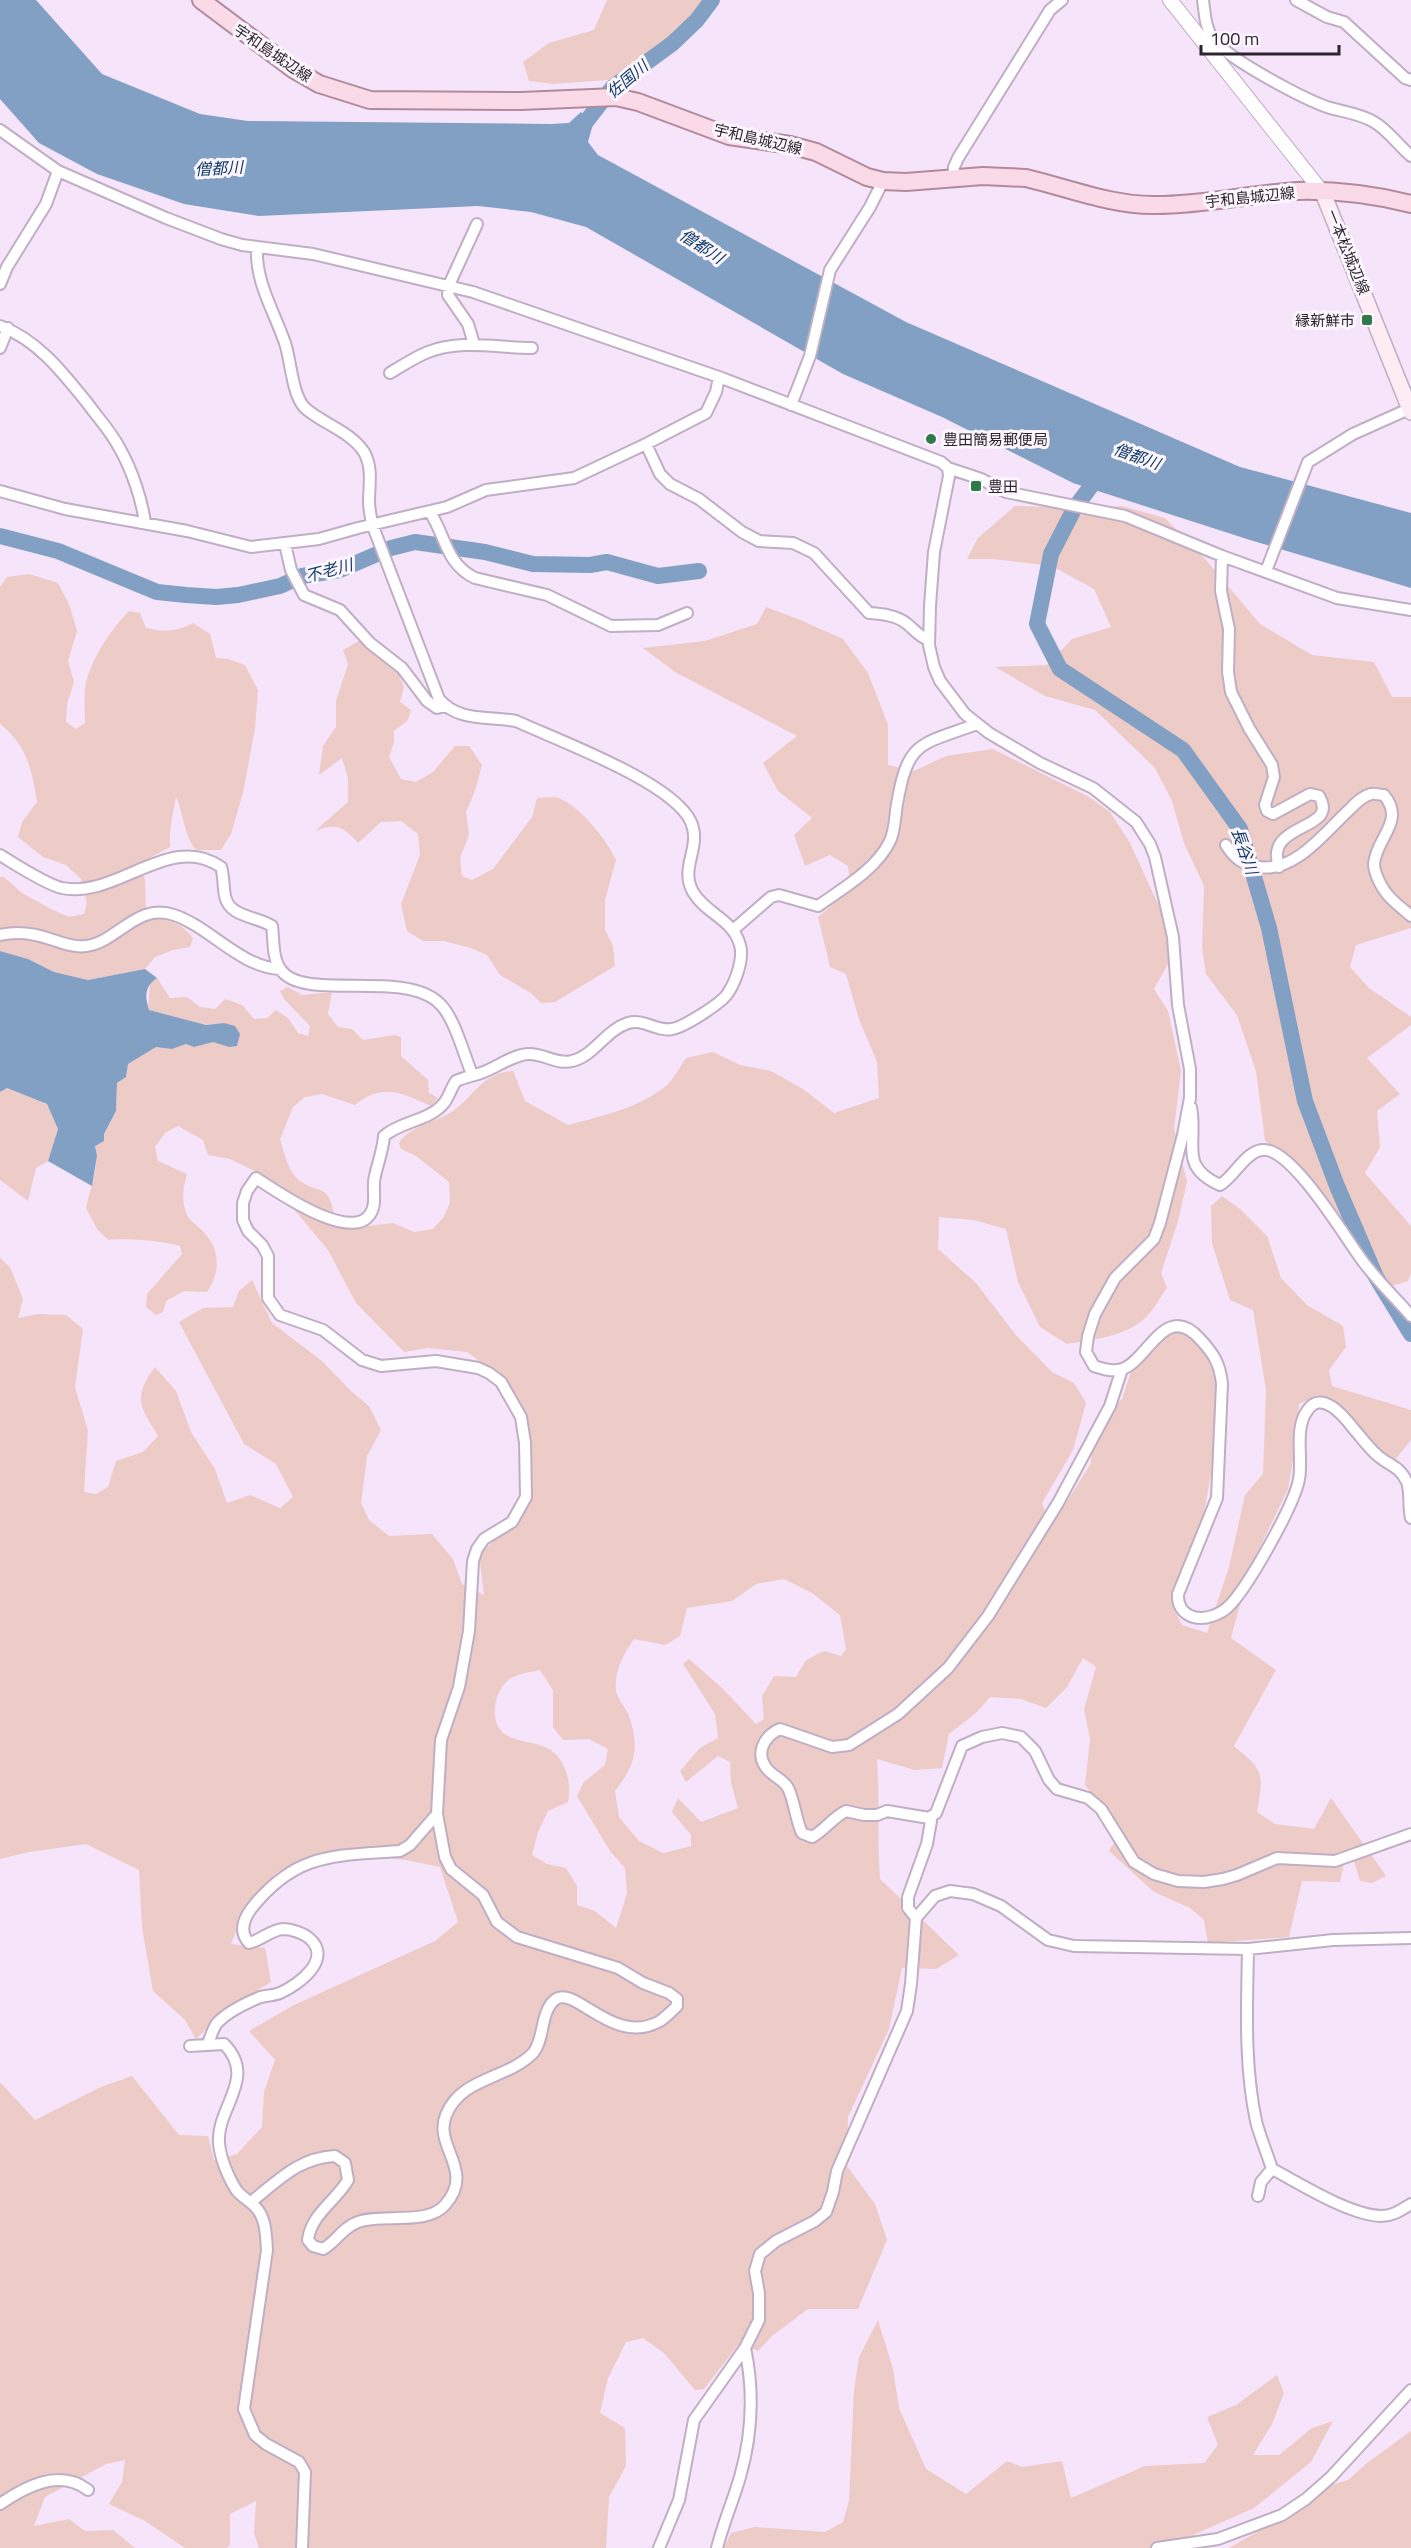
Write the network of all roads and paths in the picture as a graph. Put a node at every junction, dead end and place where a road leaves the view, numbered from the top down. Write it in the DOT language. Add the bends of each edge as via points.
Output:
graph roads {
  1 [pos="201,0"];
  2 [pos="1062,0"];
  3 [pos="1170,0"];
  4 [pos="1203,0"];
  5 [pos="1296,0"];
  6 [pos="1411,80"];
  7 [pos="0,129"];
  8 [pos="1411,156"];
  9 [pos="58,171"];
  10 [pos="953,178"];
  11 [pos="883,181"];
  12 [pos="1323,193"];
  13 [pos="1411,204"];
  14 [pos="477,224"];
  15 [pos="257,247"];
  16 [pos="0,284"];
  17 [pos="449,285"];
  18 [pos="4,327"];
  19 [pos="474,344"];
  20 [pos="0,348"];
  21 [pos="532,348"];
  22 [pos="390,373"];
  23 [pos="719,377"];
  24 [pos="791,405"];
  25 [pos="1411,410"];
  26 [pos="646,444"];
  27 [pos="948,468"];
  28 [pos="0,491"];
  29 [pos="430,512"];
  30 [pos="145,523"];
  31 [pos="372,524"];
  32 [pos="285,544"];
  33 [pos="1222,556"];
  34 [pos="1266,571"];
  35 [pos="1411,610"];
  36 [pos="687,613"];
  37 [pos="929,640"];
  38 [pos="445,706"];
  39 [pos="977,724"];
  40 [pos="1226,845"];
  41 [pos="0,855"];
  42 [pos="1279,867"];
  43 [pos="1411,916"];
  44 [pos="733,930"];
  45 [pos="0,934"];
  46 [pos="280,969"];
  47 [pos="472,1074"];
  48 [pos="1190,1098"];
  49 [pos="1411,1316"];
  50 [pos="1122,1369"];
  51 [pos="1411,1518"];
  52 [pos="437,1814"];
  53 [pos="930,1818"];
  54 [pos="1411,1834"];
  55 [pos="916,1918"];
  56 [pos="1411,1938"];
  57 [pos="1248,1949"];
  58 [pos="208,2043"];
  59 [pos="190,2046"];
  60 [pos="1272,2169"];
  61 [pos="1258,2196"];
  62 [pos="251,2202"];
  63 [pos="1411,2204"];
  64 [pos="745,2348"];
  65 [pos="1411,2390"];
  66 [pos="88,2490"];
  67 [pos="0,2505"];
  68 [pos="302,2548"];
  69 [pos="659,2548"];
  70 [pos="717,2548"];
  71 [pos="1157,2548"];
  1 -- 11 [label="main road, 宇和島城辺線" via="293,69 319,84 370,100 604,97 638,102 729,136 816,152"];
  2 -- 10 [label="street" via="1050,10 958,158"];
  3 -- 12 [label="street"];
  4 -- 8 [label="street" via="1206,26 1225,52 1307,99 1376,123"];
  5 -- 6 [label="street" via="1344,22"];
  7 -- 9 [label="street"];
  9 -- 15 [label="street" via="166,218"];
  9 -- 16 [label="street" via="46,204"];
  10 -- 11 [label="main road, 宇和島城辺線"];
  10 -- 12 [label="main road, 宇和島城辺線" via="1026,178 1124,202 1153,205 1298,191"];
  11 -- 24 [label="street" via="830,270 810,356"];
  12 -- 13 [label="main road, 宇和島城辺線" via="1359,194"];
  12 -- 25 [label="main road, 一本松城辺線"];
  14 -- 17 [label="street"];
  15 -- 17 [label="street" via="313,254"];
  15 -- 31 [label="street" via="256,261 264,293 285,343 304,407 354,441 370,467"];
  17 -- 19 [label="street" via="448,295 468,324"];
  17 -- 23 [label="street"];
  18 -- 20 [label="street"];
  18 -- 30 [label="street" via="36,346 102,423 126,461"];
  19 -- 21 [label="street"];
  19 -- 22 [label="street" via="426,353"];
  23 -- 24 [label="street"];
  23 -- 26 [label="street" via="706,412"];
  24 -- 27 [label="street"];
  25 -- 34 [label="street" via="1353,434 1308,462"];
  26 -- 29 [label="street" via="574,478 486,490"];
  26 -- 37 [label="street" via="660,474 670,484 699,499 759,541 793,543 814,553 869,613 904,621"];
  27 -- 33 [label="street" via="1006,492 1125,516"];
  27 -- 37 [label="street" via="950,476 933,552"];
  28 -- 30 [label="street" via="65,510"];
  29 -- 31 [label="street"];
  29 -- 36 [label="street" via="455,565 474,578 547,595 611,626 658,625"];
  30 -- 32 [label="street" via="251,548"];
  31 -- 32 [label="street" via="319,540"];
  31 -- 38 [label="street" via="431,683"];
  32 -- 38 [label="street" via="291,570 304,595 340,610 370,643 402,668 427,701 437,708"];
  33 -- 34 [label="street"];
  33 -- 42 [label="street" via="1221,591 1229,629 1231,692 1272,765 1274,777 1265,805 1267,811 1273,814 1310,794 1319,796 1324,804 1318,818 1277,846 1274,854"];
  34 -- 35 [label="street" via="1337,598"];
  37 -- 39 [label="street" via="940,681 959,708"];
  38 -- 44 [label="street" via="466,716 516,721 635,774 662,792 680,807 694,830 696,839 687,870 689,884 705,908"];
  39 -- 44 [label="street" via="914,751 901,779 891,840 850,883 818,906 779,895 771,897"];
  39 -- 48 [label="street" via="1011,747 1092,788 1125,811 1144,834 1155,857 1173,937 1178,1005 1190,1069"];
  40 -- 42 [label="street" via="1243,864"];
  41 -- 46 [label="street" via="61,888 90,888 185,855 212,861 221,867 225,898 231,908 272,926"];
  42 -- 43 [label="street" via="1308,848 1361,799 1371,793 1384,795 1392,804 1392,818 1374,864 1385,891"];
  44 -- 47 [label="street" via="741,946 741,962 728,993 679,1028 669,1030 630,1022 572,1062 527,1054"];
  45 -- 46 [label="street" via="28,933 71,946 87,946 144,914 172,914 245,957"];
  46 -- 47 [label="street" via="303,983 318,986 369,985 416,991 431,997 446,1011"];
  47 -- 52 [label="street" via="456,1081 445,1102 433,1112 384,1136 374,1180 373,1208 359,1223 315,1214 256,1178 243,1203 248,1231 268,1256 268,1298 280,1315 323,1330 362,1360 381,1366 436,1361 484,1370 501,1382 521,1417 526,1497 512,1522 484,1539 473,1561 469,1631 459,1687 441,1740"];
  48 -- 49 [label="street" via="1194,1124 1191,1158 1197,1171 1205,1178 1223,1183 1255,1152 1271,1151 1298,1173 1357,1254"];
  48 -- 50 [label="street" via="1154,1239 1115,1278 1088,1336 1086,1352 1094,1366"];
  50 -- 51 [label="street" via="1156,1336 1169,1328 1184,1327 1196,1334 1220,1366 1217,1498 1178,1594 1177,1602 1185,1614 1202,1618 1221,1612 1244,1587 1296,1491 1302,1424 1306,1411 1316,1403 1327,1403 1338,1411 1379,1457 1396,1466 1411,1494"];
  50 -- 53 [label="street" via="1110,1406 1058,1503 988,1616 948,1668 898,1713 849,1745 832,1747 780,1729 769,1734 763,1744 760,1755 767,1769 784,1781 801,1833 812,1837 846,1811 877,1815 887,1811"];
  52 -- 58 [label="street" via="400,1851 319,1858 281,1878 264,1894 244,1923 245,1938 249,1943 283,1929 297,1932 310,1939 317,1952 313,1970 277,1994 238,2007 217,2023"];
  52 -- 62 [label="street" via="451,1869 483,1895 497,1922 506,1930 517,1938 618,1968 669,1992 678,1999 677,2006 661,2020 629,2028 604,2020 565,1997 555,1999 535,2051 523,2062 482,2080 453,2102 445,2116 444,2129 458,2179 444,2207 430,2214 358,2221 333,2244 322,2249 313,2246 308,2240 314,2222 348,2180 345,2163 335,2156 299,2164"];
  53 -- 54 [label="street" via="936,1813 962,1746 1002,1733 1021,1737 1035,1751 1057,1789 1088,1798 1101,1809 1134,1862 1154,1874 1178,1881 1223,1879 1277,1858 1335,1861"];
  53 -- 55 [label="street" via="927,1845 908,1897 908,1908"];
  55 -- 57 [label="street" via="935,1896 950,1891 992,1902 1048,1940 1074,1946"];
  55 -- 64 [label="street" via="911,1984 900,2029 837,2171 826,2212 760,2254 755,2271 759,2320"];
  56 -- 57 [label="street" via="1333,1940"];
  57 -- 60 [label="street" via="1251,2092 1256,2122"];
  58 -- 59 [label="street"];
  58 -- 62 [label="street" via="224,2044 238,2064 231,2103 221,2126 220,2151 238,2192"];
  60 -- 61 [label="street" via="1261,2182"];
  60 -- 63 [label="street" via="1342,2206 1380,2216 1397,2213"];
  62 -- 68 [label="street" via="266,2229 267,2250 244,2409 255,2434 303,2467 306,2478"];
  64 -- 69 [label="street" via="694,2420 679,2499"];
  64 -- 70 [label="street" via="751,2409 747,2444"];
  65 -- 71 [label="street" via="1331,2477 1282,2515 1218,2539"];
  66 -- 67 [label="street" via="79,2483 53,2479"];
}
